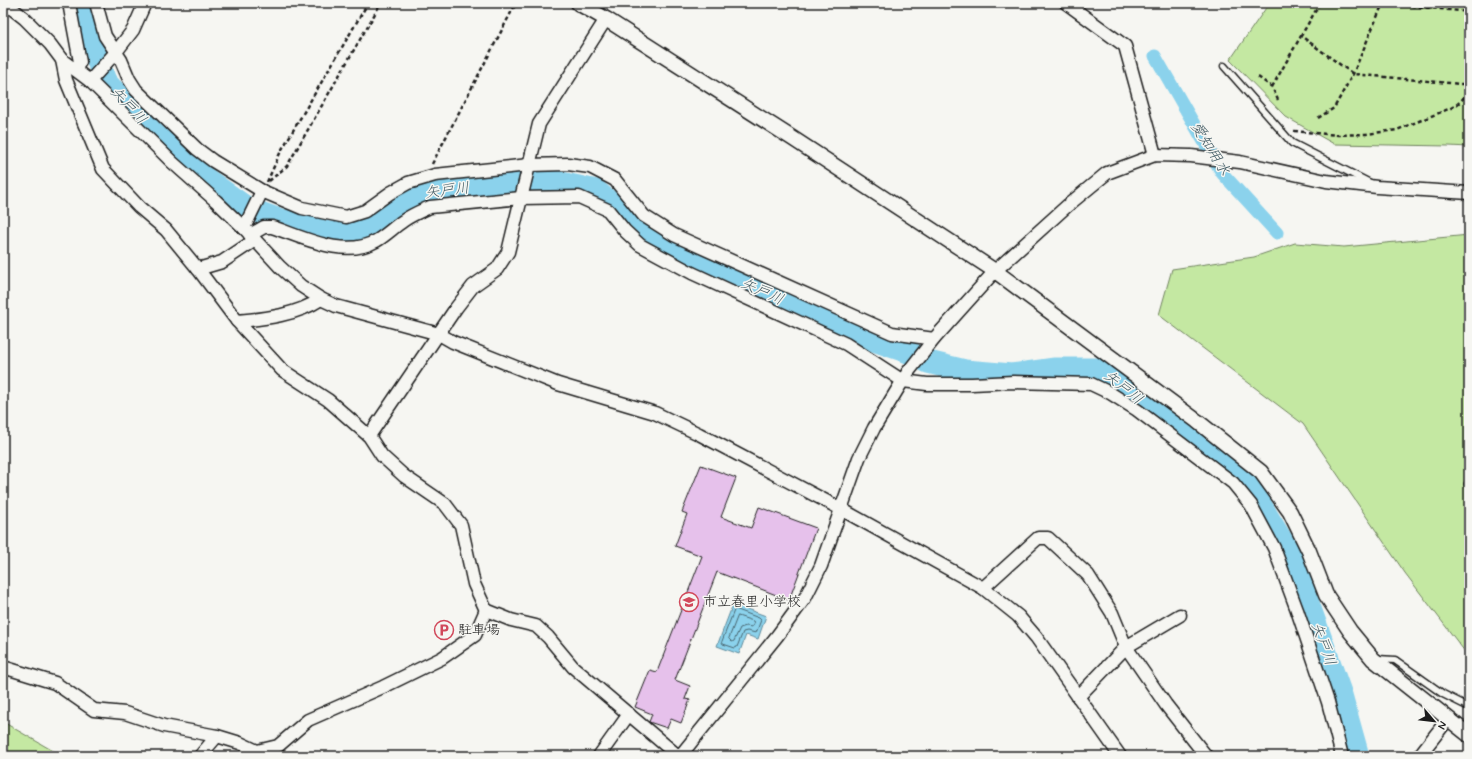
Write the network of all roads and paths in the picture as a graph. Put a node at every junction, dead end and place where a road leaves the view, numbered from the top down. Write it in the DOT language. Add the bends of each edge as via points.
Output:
graph roads {
  1 [pos="5,3"];
  2 [pos="69,3"];
  3 [pos="96,3"];
  4 [pos="145,3"];
  5 [pos="368,3"];
  6 [pos="381,3"];
  7 [pos="516,3"];
  8 [pos="578,3"];
  9 [pos="1066,3"];
  10 [pos="1320,3"];
  11 [pos="1383,3"];
  12 [pos="1419,5"];
  13 [pos="1469,12"];
  14 [pos="606,19"];
  15 [pos="1301,36"];
  16 [pos="116,52"];
  17 [pos="62,60"];
  18 [pos="1224,66"];
  19 [pos="75,69"];
  20 [pos="1353,74"];
  21 [pos="1258,77"];
  22 [pos="90,81"];
  23 [pos="1468,81"];
  24 [pos="1272,88"];
  25 [pos="1278,100"];
  26 [pos="1318,118"];
  27 [pos="1280,129"];
  28 [pos="1155,155"];
  29 [pos="529,165"];
  30 [pos="434,176"];
  31 [pos="1377,186"];
  32 [pos="265,187"];
  33 [pos="1469,193"];
  34 [pos="521,198"];
  35 [pos="249,234"];
  36 [pos="198,269"];
  37 [pos="995,271"];
  38 [pos="320,299"];
  39 [pos="237,321"];
  40 [pos="439,334"];
  41 [pos="934,339"];
  42 [pos="906,377"];
  43 [pos="369,436"];
  44 [pos="841,509"];
  45 [pos="983,588"];
  46 [pos="486,610"];
  47 [pos="1180,615"];
  48 [pos="1126,647"];
  49 [pos="1373,659"];
  50 [pos="3,668"];
  51 [pos="1078,697"];
  52 [pos="1469,707"];
  53 [pos="629,714"];
  54 [pos="1448,719"];
  55 [pos="1469,735"];
  56 [pos="217,736"];
  57 [pos="200,756"];
  58 [pos="599,756"];
  59 [pos="679,756"];
  60 [pos="1120,756"];
  61 [pos="1206,756"];
  62 [pos="1342,756"];
  63 [pos="1419,756"];
  1 -- 17 [label="street" via="24,18"];
  2 -- 19 [label="street" via="80,62"];
  3 -- 16 [label="street" via="105,36"];
  4 -- 16 [label="street" via="133,30"];
  5 -- 32 [label="path" via="281,151"];
  6 -- 32 [label="path" via="287,166"];
  7 -- 30 [label="path" via="434,158 431,166"];
  8 -- 14 [label="street"];
  9 -- 28 [label="street" via="1125,46"];
  10 -- 15 [label="path"];
  11 -- 12 [label="path"];
  11 -- 20 [label="path"];
  12 -- 13 [label="path"];
  14 -- 29 [label="street" via="539,124"];
  14 -- 37 [label="street"];
  15 -- 20 [label="path"];
  15 -- 24 [label="path"];
  16 -- 22 [label="street"];
  16 -- 32 [label="street" via="136,90 197,149 213,161"];
  17 -- 19 [label="street"];
  17 -- 36 [label="street" via="66,80 103,169 139,207 166,230"];
  18 -- 27 [label="lane"];
  19 -- 22 [label="street"];
  20 -- 23 [label="path" via="1460,84"];
  20 -- 26 [label="path" via="1334,108"];
  21 -- 24 [label="path"];
  22 -- 35 [label="street"];
  23 -- 27 [label="path" via="1465,97 1459,103 1397,130 1338,135"];
  24 -- 25 [label="path"];
  27 -- 31 [label="lane" via="1292,143"];
  28 -- 31 [label="street" via="1192,156 1240,162 1326,181"];
  28 -- 37 [label="street" via="1107,173"];
  29 -- 30 [label="street"];
  29 -- 34 [label="street"];
  29 -- 41 [label="street" via="568,164 590,167 615,180 644,216 674,235 892,333"];
  30 -- 32 [label="street" via="408,183 364,211 346,217 302,208"];
  31 -- 33 [label="street"];
  32 -- 35 [label="street"];
  34 -- 35 [label="street" via="430,207 403,221 376,241 366,246 348,249 336,248 272,227 264,227"];
  34 -- 40 [label="street" via="508,252 497,269 473,286"];
  34 -- 42 [label="street" via="579,197 608,210 640,245 692,273 846,344"];
  35 -- 36 [label="street" via="222,262"];
  35 -- 38 [label="street" via="280,267"];
  36 -- 39 [label="street"];
  37 -- 41 [label="street"];
  37 -- 49 [label="street" via="1197,421 1261,472 1290,512 1326,594 1350,631"];
  38 -- 39 [label="street" via="310,306 286,313"];
  38 -- 40 [label="street" via="336,306"];
  39 -- 43 [label="street" via="282,370 328,400"];
  40 -- 43 [label="street"];
  40 -- 44 [label="street" via="558,384 655,413"];
  41 -- 42 [label="street"];
  42 -- 44 [label="street" via="874,428 859,458"];
  42 -- 62 [label="street" via="927,384 1092,384 1137,410 1234,483 1251,505 1274,548 1328,702"];
  43 -- 46 [label="street" via="382,456 404,476 445,504 461,525 474,584"];
  44 -- 45 [label="street"];
  44 -- 59 [label="street" via="821,566 805,598"];
  45 -- 48 [label="street" via="1038,538 1048,538 1088,576 1112,613"];
  45 -- 51 [label="street" via="1018,616"];
  46 -- 53 [label="street" via="536,626 573,667"];
  46 -- 56 [label="street" via="475,635 442,658 308,720 278,746 258,751"];
  47 -- 48 [label="street"];
  48 -- 51 [label="street"];
  48 -- 61 [label="street" via="1166,705"];
  49 -- 52 [label="lane" via="1395,660 1443,694"];
  49 -- 54 [label="street"];
  50 -- 56 [label="street" via="55,683 94,710 126,712 164,726"];
  51 -- 60 [label="street"];
  53 -- 58 [label="street"];
  53 -- 59 [label="street"];
  54 -- 55 [label="street"];
  54 -- 63 [label="street"];
  56 -- 57 [label="street"];
}
